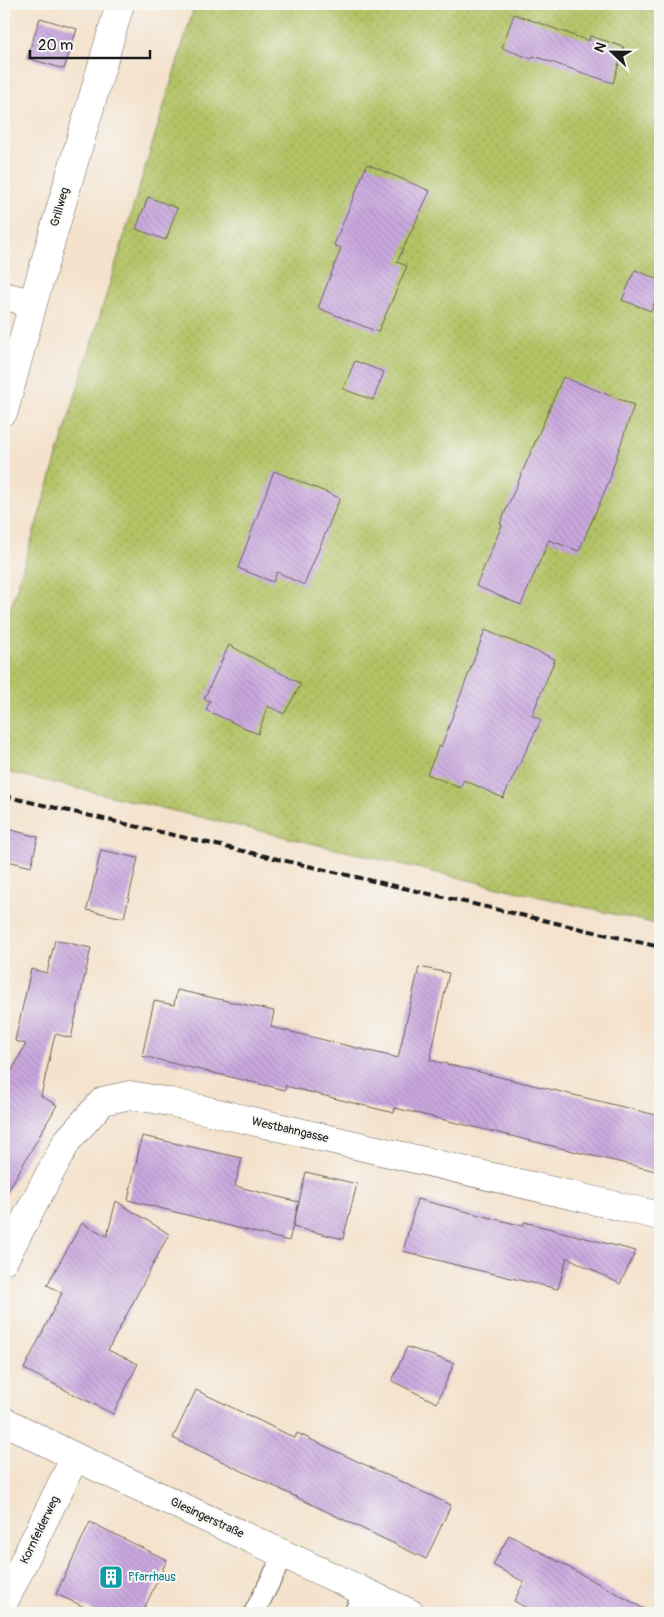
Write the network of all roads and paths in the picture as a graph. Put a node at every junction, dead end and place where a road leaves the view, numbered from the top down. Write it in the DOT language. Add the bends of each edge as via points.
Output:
graph roads {
  1 [pos="120,4"];
  2 [pos="4,296"];
  3 [pos="33,303"];
  4 [pos="4,411"];
  5 [pos="660,1216"];
  6 [pos="4,1260"];
  7 [pos="4,1421"];
  8 [pos="75,1457"];
  9 [pos="284,1554"];
  10 [pos="4,1602"];
  11 [pos="359,1602"];
  12 [pos="254,1613"];
  13 [pos="410,1613"];
  1 -- 3 [label="street, Grillweg"];
  2 -- 3 [label="street"];
  3 -- 4 [label="street, Grillweg"];
  5 -- 6 [label="street, Westbahngasse" via="130,1095 103,1101 67,1141"];
  7 -- 8 [label="street, Glesingerstraße"];
  8 -- 9 [label="street, Glesingerstraße"];
  8 -- 10 [label="street, Kornfelderweg"];
  9 -- 11 [label="street, Glesingerstraße"];
  9 -- 12 [label="lane"];
  11 -- 13 [label="street, Glesingerstraße"];
}
